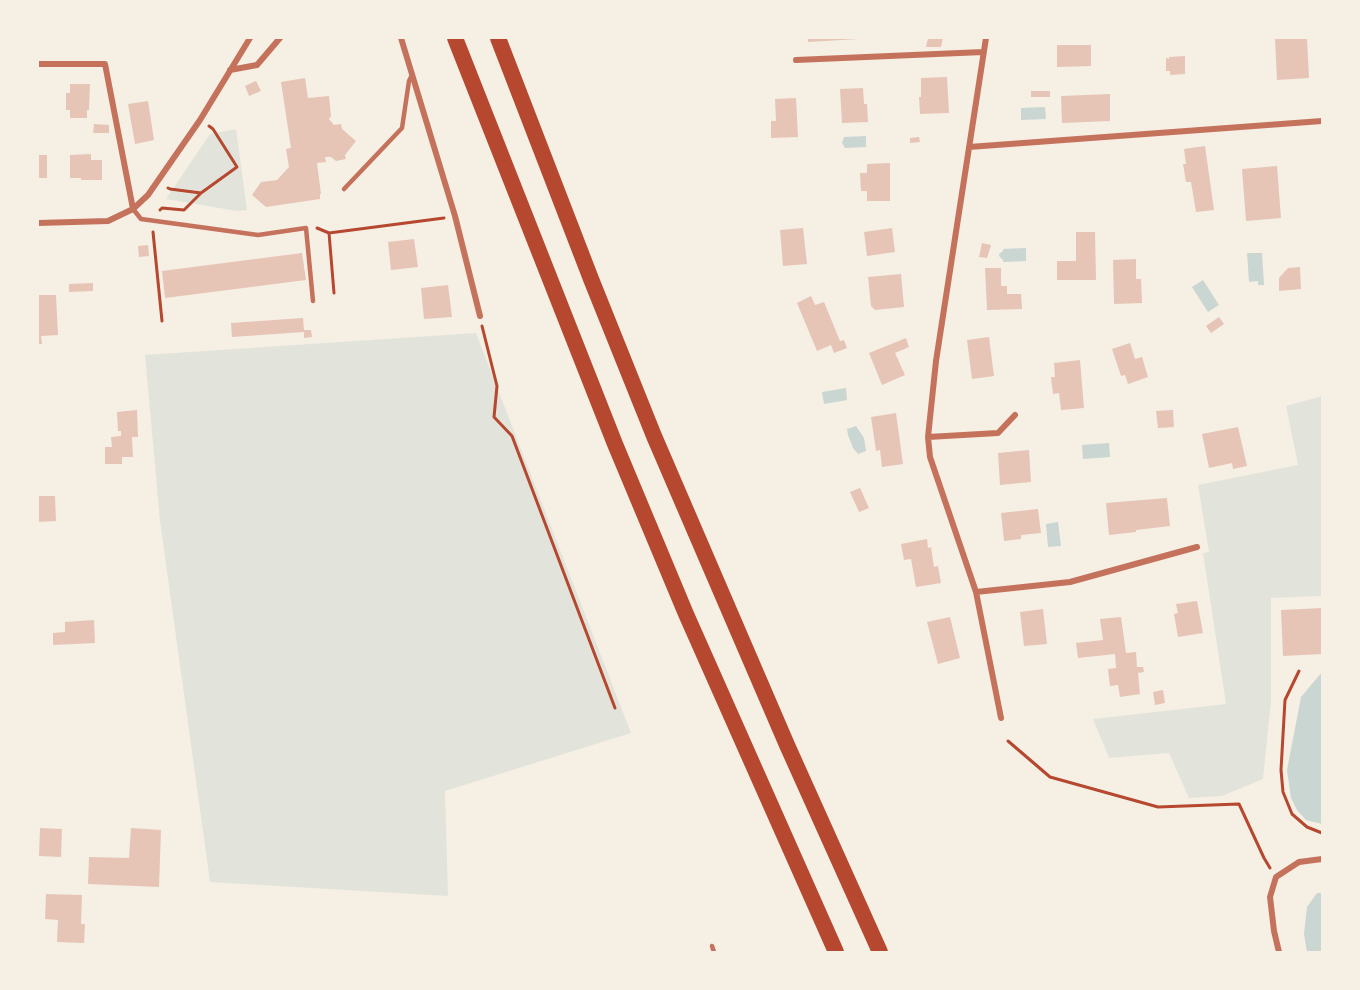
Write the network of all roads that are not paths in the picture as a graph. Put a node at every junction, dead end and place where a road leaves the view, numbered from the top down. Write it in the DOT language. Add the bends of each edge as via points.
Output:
graph roads {
  1 [pos="250,38"];
  2 [pos="280,38"];
  3 [pos="401,38"];
  4 [pos="455,38"];
  5 [pos="498,38"];
  6 [pos="986,38"];
  7 [pos="983,52"];
  8 [pos="796,60"];
  9 [pos="38,64"];
  10 [pos="230,70"];
  11 [pos="412,75"];
  12 [pos="1322,121"];
  13 [pos="969,147"];
  14 [pos="344,189"];
  15 [pos="133,209"];
  16 [pos="38,223"];
  17 [pos="313,301"];
  18 [pos="480,316"];
  19 [pos="1015,415"];
  20 [pos="928,437"];
  21 [pos="1197,547"];
  22 [pos="976,592"];
  23 [pos="1001,718"];
  24 [pos="1323,859"];
  25 [pos="851,889"];
  26 [pos="712,946"];
  27 [pos="714,952"];
  28 [pos="836,952"];
  29 [pos="880,952"];
  30 [pos="890,952"];
  31 [pos="1279,952"];
  1 -- 10 [label="street"];
  2 -- 10 [label="street" via="258,65"];
  3 -- 11 [label="street"];
  4 -- 28 [label="highway" via="619,454"];
  5 -- 25 [label="highway" via="654,436"];
  6 -- 7 [label="street"];
  7 -- 8 [label="street"];
  7 -- 13 [label="street"];
  9 -- 15 [label="street" via="105,64"];
  10 -- 15 [label="street" via="159,180"];
  11 -- 14 [label="lane" via="402,128"];
  11 -- 18 [label="street" via="455,216"];
  12 -- 13 [label="street"];
  13 -- 20 [label="street"];
  15 -- 16 [label="street" via="108,221"];
  15 -- 17 [label="lane" via="141,219 258,235 306,228"];
  19 -- 20 [label="street" via="998,433"];
  20 -- 22 [label="street" via="930,457"];
  21 -- 22 [label="street" via="1070,582"];
  22 -- 23 [label="street"];
  24 -- 31 [label="street" via="1299,862 1276,877 1270,897"];
  25 -- 29 [label="highway"];
  25 -- 30 [label="highway"];
  26 -- 27 [label="lane"];
}
